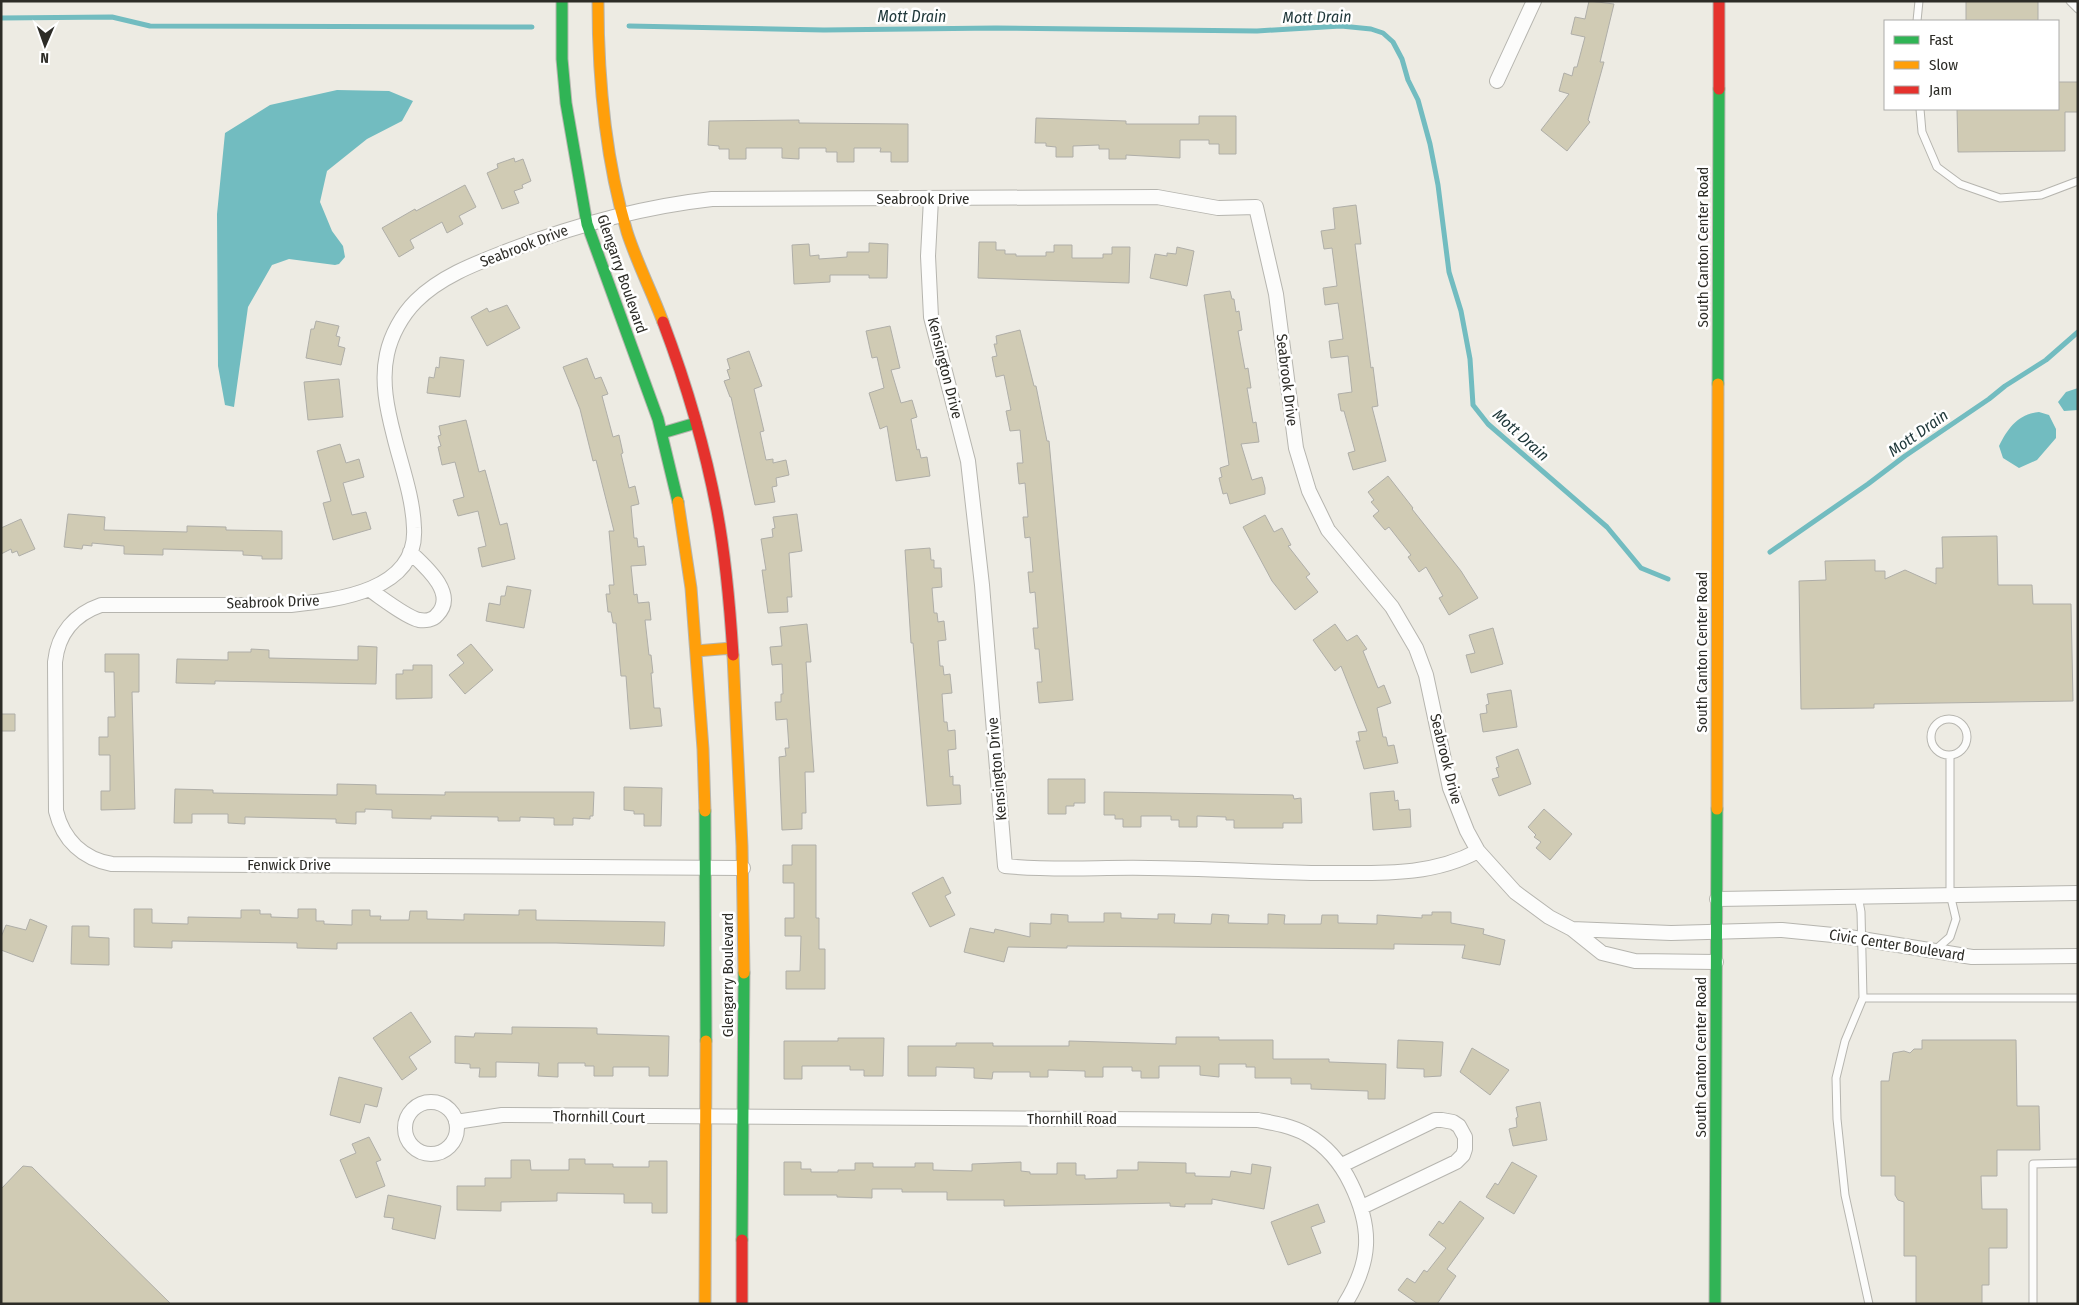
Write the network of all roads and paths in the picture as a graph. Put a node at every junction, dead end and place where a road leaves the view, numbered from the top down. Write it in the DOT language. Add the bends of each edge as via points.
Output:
graph roads {
  1 [pos="562,1"];
  2 [pos="598,1"];
  3 [pos="1534,1"];
  4 [pos="1719,1"];
  5 [pos="1919,1"];
  6 [pos="2070,1"];
  7 [pos="2078,9"];
  8 [pos="1917,20"];
  9 [pos="1498,81"];
  10 [pos="1920,110"];
  11 [pos="2078,181"];
  12 [pos="931,199"];
  13 [pos="623,214"];
  14 [pos="587,224"];
  15 [pos="696,423"];
  16 [pos="662,433"];
  17 [pos="410,552"];
  18 [pos="370,590"];
  19 [pos="72,622"];
  20 [pos="732,648"];
  21 [pos="696,651"];
  22 [pos="1950,755"];
  23 [pos="1478,851"];
  24 [pos="706,867"];
  25 [pos="743,868"];
  26 [pos="2078,893"];
  27 [pos="1950,894"];
  28 [pos="1858,896"];
  29 [pos="1717,899"];
  30 [pos="1572,929"];
  31 [pos="1716,932"];
  32 [pos="1862,940"];
  33 [pos="1934,951"];
  34 [pos="2078,956"];
  35 [pos="1716,962"];
  36 [pos="1863,998"];
  37 [pos="2078,998"];
  38 [pos="706,1118"];
  39 [pos="742,1118"];
  40 [pos="456,1122"];
  41 [pos="2078,1163"];
  42 [pos="1342,1165"];
  43 [pos="1362,1207"];
  44 [pos="705,1304"];
  45 [pos="742,1304"];
  46 [pos="1345,1304"];
  47 [pos="1715,1304"];
  48 [pos="1869,1304"];
  49 [pos="2033,1304"];
  1 -- 14 [label="street, Glengarry Boulevard" via="566,103"];
  2 -- 13 [label="street, Glengarry Boulevard" via="602,106"];
  3 -- 9 [label="street"];
  4 -- 29 [label="street, South Canton Center Road"];
  5 -- 8 [label="lane"];
  6 -- 7 [label="lane"];
  10 -- 11 [label="lane" via="1922,132 1936,167 1960,184 2000,198 2041,195"];
  12 -- 13 [label="street, Seabrook Drive" via="712,198"];
  12 -- 23 [label="street, Seabrook Drive" via="1157,197 1218,208 1256,207 1276,294 1296,448 1309,491 1328,530 1392,607 1416,648 1426,675 1450,788"];
  12 -- 23 [label="street, Kensington Drive" via="928,256 931,317 968,461 982,586 1005,866 1042,870 1148,868 1402,873 1462,860"];
  13 -- 14 [label="street, Seabrook Drive"];
  13 -- 15 [label="street, Glengarry Boulevard"];
  14 -- 16 [label="street, Glengarry Boulevard"];
  14 -- 17 [label="street, Seabrook Drive" via="556,232 447,278 416,301 397,327 387,353 384,386 412,509 414,529"];
  15 -- 16 [label="street"];
  15 -- 20 [label="street, Glengarry Boulevard" via="722,536"];
  16 -- 21 [label="street, Glengarry Boulevard" via="684,532"];
  17 -- 18 [label="street, Seabrook Drive" via="394,575"];
  17 -- 18 [label="street" via="443,592 444,605 437,616 418,620"];
  18 -- 19 [label="street, Seabrook Drive" via="291,605 110,604 91,609"];
  19 -- 24 [label="street, Fenwick Drive" via="59,642 54,662 56,811 63,832 75,848 91,859 112,864"];
  20 -- 21 [label="street"];
  20 -- 25 [label="street, Glengarry Boulevard"];
  21 -- 24 [label="street, Glengarry Boulevard"];
  22 -- 22 [label="lane" via="1962,750 1967,740 1961,723 1950,719 1938,722 1931,737 1934,748"];
  22 -- 27 [label="lane"];
  23 -- 30 [label="street, Seabrook Drive" via="1515,892"];
  24 -- 25 [label="street, Fenwick Drive"];
  24 -- 38 [label="street, Glengarry Boulevard"];
  25 -- 39 [label="street, Glengarry Boulevard"];
  26 -- 27 [label="street"];
  27 -- 28 [label="street"];
  27 -- 33 [label="lane" via="1956,919 1950,937"];
  28 -- 29 [label="street"];
  28 -- 32 [label="lane"];
  29 -- 31 [label="street, South Canton Center Road"];
  30 -- 31 [label="street, Seabrook Drive"];
  30 -- 35 [label="street, Seabrook Drive" via="1602,953 1619,957"];
  31 -- 32 [label="street, Civic Center Boulevard" via="1782,930"];
  31 -- 35 [label="street, South Canton Center Road"];
  32 -- 33 [label="street, Civic Center Boulevard"];
  32 -- 36 [label="lane"];
  33 -- 34 [label="street, Civic Center Boulevard" via="1972,957"];
  35 -- 47 [label="street, South Canton Center Road"];
  36 -- 37 [label="lane"];
  36 -- 48 [label="lane" via="1845,1041 1836,1078 1845,1195"];
  38 -- 39 [label="street, Thornhill Court"];
  38 -- 40 [label="street, Thornhill Court" via="502,1115"];
  38 -- 44 [label="street, Glengarry Boulevard"];
  39 -- 42 [label="street, Thornhill Road" via="1258,1120 1306,1134"];
  39 -- 45 [label="street, Glengarry Boulevard"];
  41 -- 49 [label="lane" via="2033,1164"];
  42 -- 43 [label="street, Thornhill Road"];
  42 -- 43 [label="street" via="1435,1120 1453,1122 1465,1136 1465,1149 1456,1162"];
  43 -- 46 [label="street, Thornhill Road" via="1366,1234 1363,1263 1356,1286"];
}
